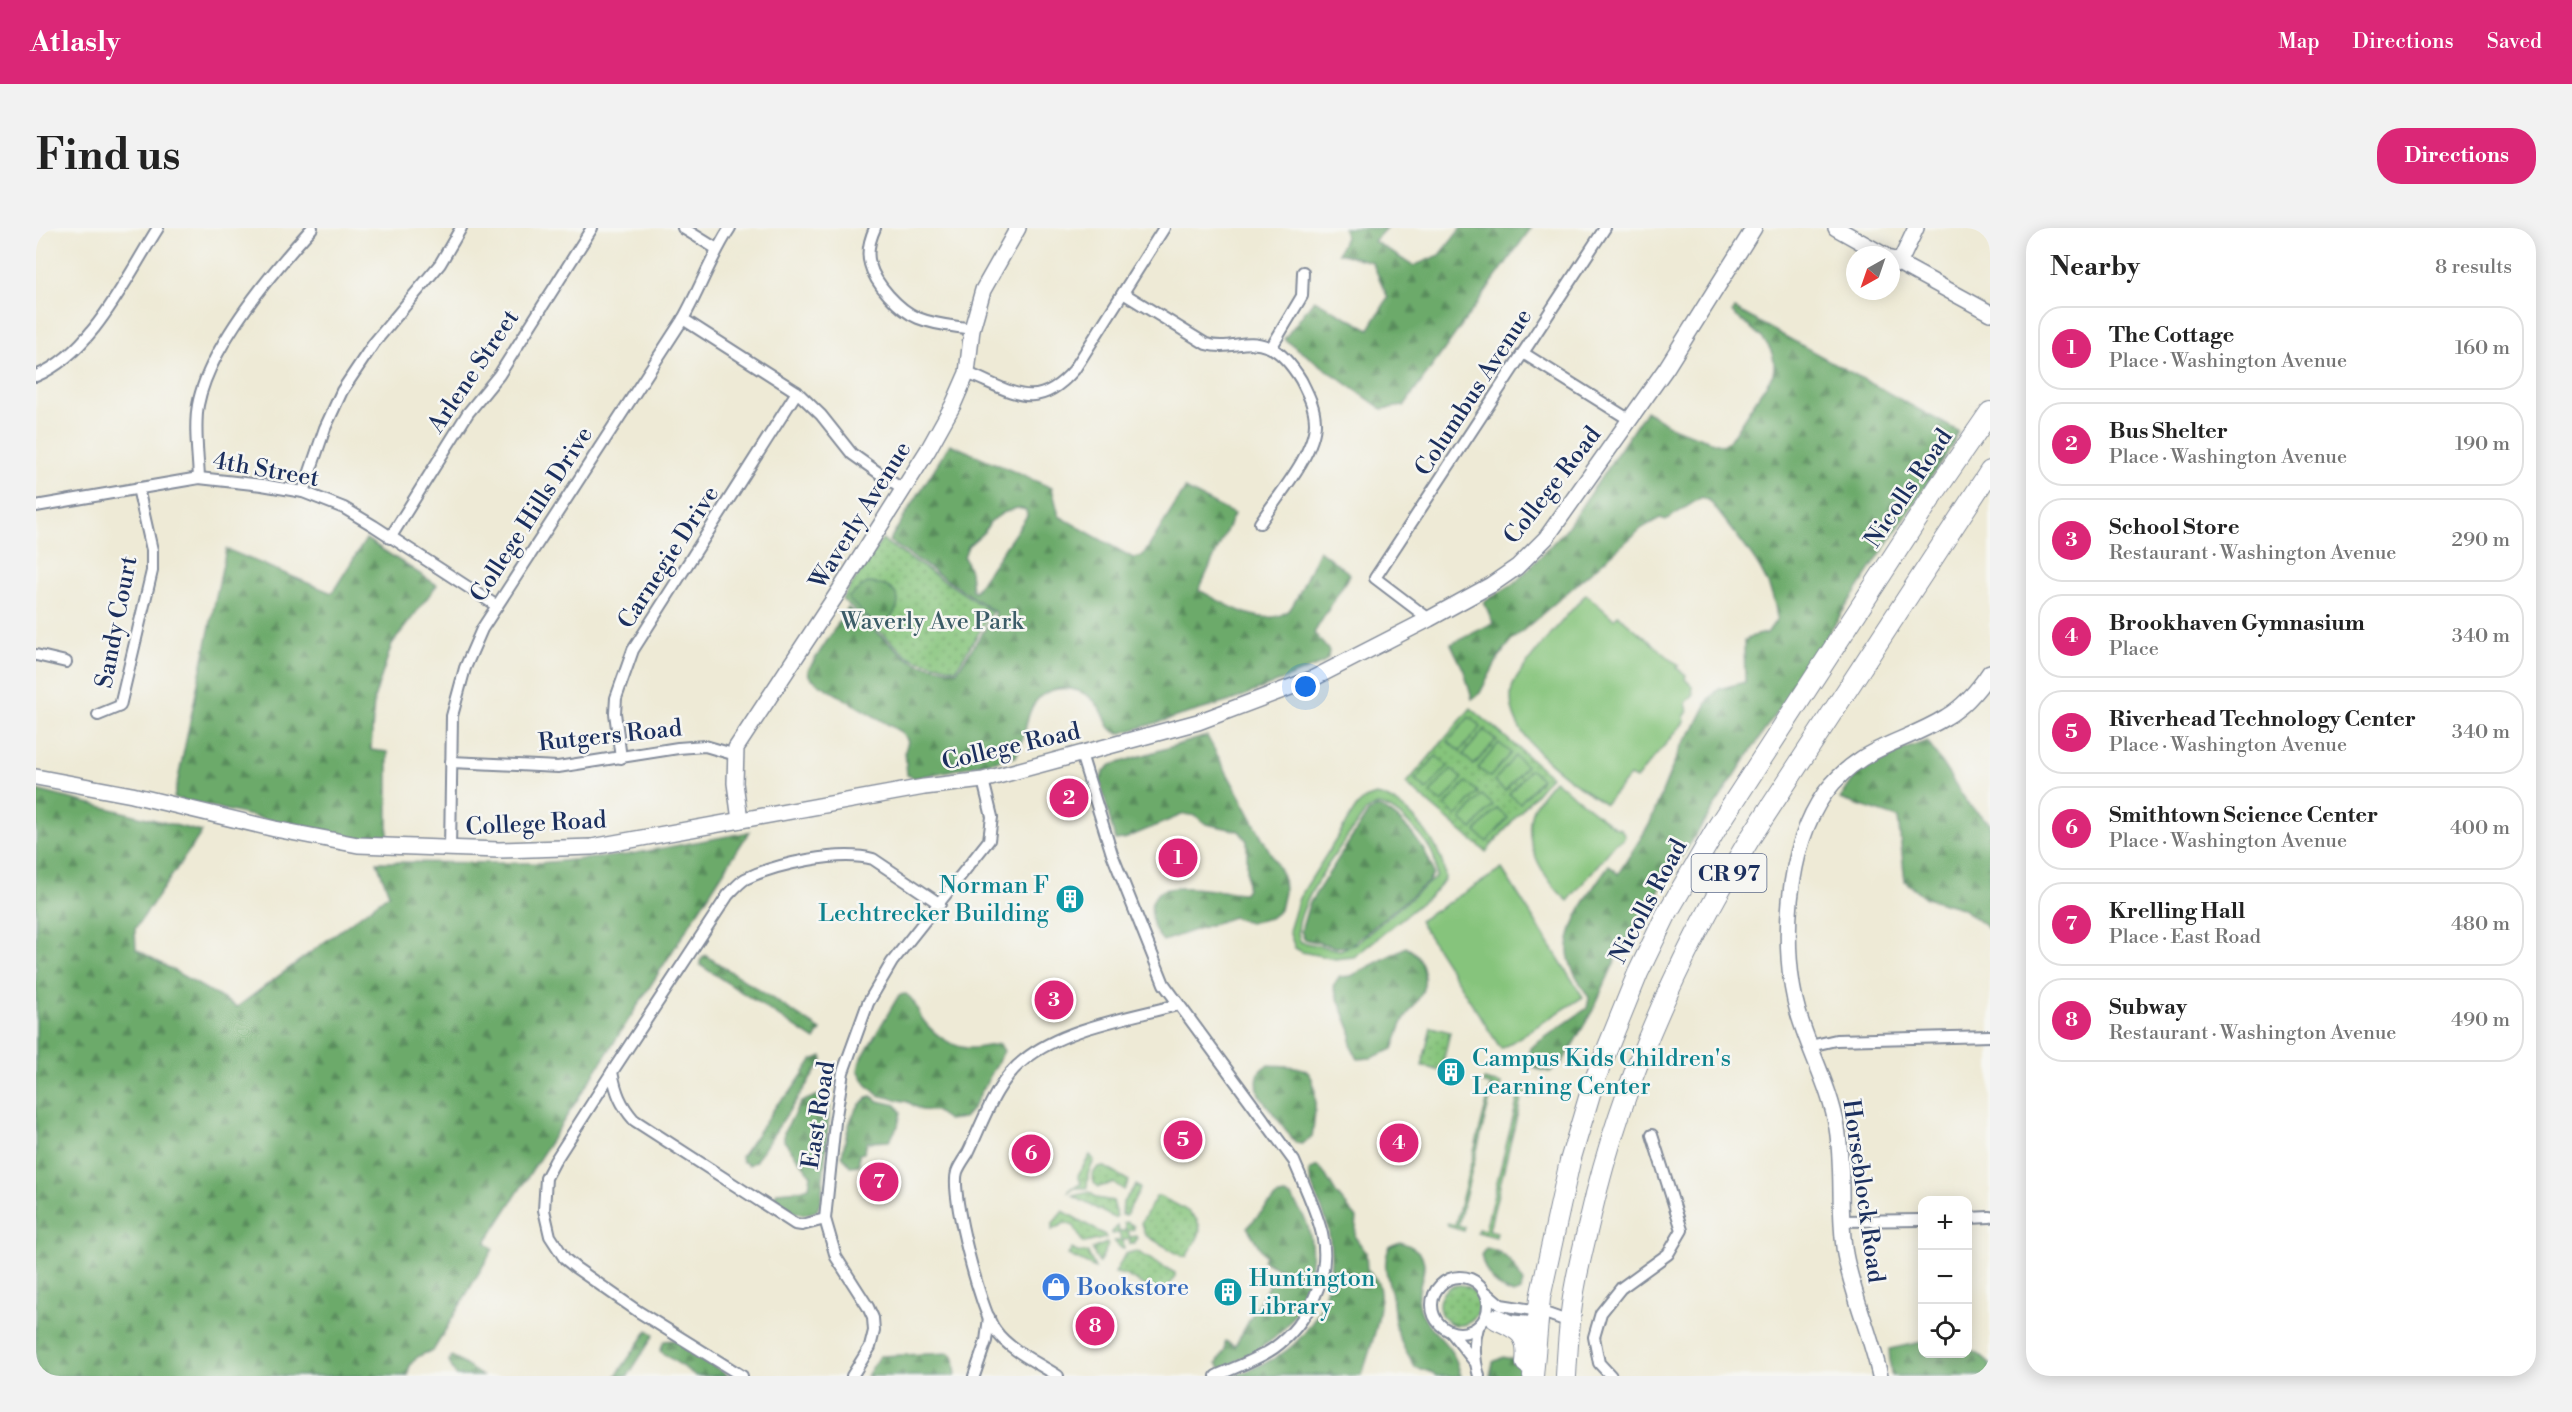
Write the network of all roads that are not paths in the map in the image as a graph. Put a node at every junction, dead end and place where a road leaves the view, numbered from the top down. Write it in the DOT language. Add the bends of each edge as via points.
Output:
graph roads {
  1 [pos="158,228"];
  2 [pos="312,228"];
  3 [pos="461,228"];
  4 [pos="592,228"];
  5 [pos="683,228"];
  6 [pos="730,228"];
  7 [pos="875,228"];
  8 [pos="1018,228"];
  9 [pos="1164,228"];
  10 [pos="1605,228"];
  11 [pos="1754,228"];
  12 [pos="1836,228"];
  13 [pos="1916,228"];
  14 [pos="1868,246"];
  15 [pos="717,249"];
  16 [pos="1900,253"];
  17 [pos="1900,264"];
  18 [pos="1303,272"];
  19 [pos="1123,293"];
  20 [pos="1990,313"];
  21 [pos="683,319"];
  22 [pos="972,329"];
  23 [pos="1271,348"];
  24 [pos="1523,353"];
  25 [pos="967,373"];
  26 [pos="36,376"];
  27 [pos="797,392"];
  28 [pos="1990,399"];
  29 [pos="1990,412"];
  30 [pos="1630,420"];
  31 [pos="1990,471"];
  32 [pos="199,478"];
  33 [pos="138,488"];
  34 [pos="1937,489"];
  35 [pos="903,490"];
  36 [pos="303,492"];
  37 [pos="36,506"];
  38 [pos="1260,523"];
  39 [pos="390,538"];
  40 [pos="497,606"];
  41 [pos="1429,619"];
  42 [pos="36,656"];
  43 [pos="66,662"];
  44 [pos="1990,672"];
  45 [pos="98,715"];
  46 [pos="1081,754"];
  47 [pos="736,755"];
  48 [pos="621,758"];
  49 [pos="451,762"];
  50 [pos="36,777"];
  51 [pos="983,780"];
  52 [pos="740,819"];
  53 [pos="450,850"];
  54 [pos="940,904"];
  55 [pos="1177,1005"];
  56 [pos="1990,1036"];
  57 [pos="1810,1046"];
  58 [pos="612,1072"];
  59 [pos="1652,1135"];
  60 [pos="1990,1217"];
  61 [pos="1972,1218"];
  62 [pos="825,1219"];
  63 [pos="1918,1220"];
  64 [pos="1841,1221"];
  65 [pos="1485,1291"];
  66 [pos="989,1317"];
  67 [pos="1539,1317"];
  68 [pos="1569,1322"];
  69 [pos="1485,1324"];
  70 [pos="1451,1332"];
  71 [pos="1474,1361"];
  72 [pos="742,1376"];
  73 [pos="852,1376"];
  74 [pos="974,1376"];
  75 [pos="1058,1376"];
  76 [pos="1216,1376"];
  77 [pos="1479,1376"];
  78 [pos="1525,1376"];
  79 [pos="1533,1376"];
  80 [pos="1566,1376"];
  81 [pos="1611,1376"];
  82 [pos="1880,1376"];
  1 -- 26 [label="street" via="84,341"];
  2 -- 32 [label="street" via="258,291 208,373 196,428"];
  3 -- 36 [label="street" via="440,264 374,343 342,391"];
  4 -- 39 [label="street, Arlene Street"];
  5 -- 15 [label="street"];
  6 -- 15 [label="street, College Hills Drive"];
  7 -- 22 [label="street" via="868,243 870,264 894,300 916,317"];
  8 -- 22 [label="street, Waverly Avenue" via="983,290"];
  9 -- 19 [label="street"];
  10 -- 24 [label="street, Columbus Avenue"];
  11 -- 30 [label="street, College Road"];
  12 -- 14 [label="street"];
  13 -- 16 [label="street"];
  15 -- 21 [label="street, College Hills Drive"];
  17 -- 20 [label="street"];
  18 -- 23 [label="street" via="1302,296"];
  19 -- 23 [label="street" via="1206,344 1222,347 1248,341"];
  19 -- 25 [label="street" via="1074,370 1048,393 1030,397"];
  21 -- 27 [label="street"];
  21 -- 40 [label="street, College Hills Drive"];
  22 -- 25 [label="street, Waverly Avenue"];
  23 -- 38 [label="street" via="1296,372 1309,396 1315,422 1308,450"];
  24 -- 30 [label="street"];
  24 -- 41 [label="street, Columbus Avenue" via="1375,578"];
  25 -- 35 [label="street, Waverly Avenue" via="948,414"];
  27 -- 35 [label="street" via="852,454"];
  27 -- 48 [label="street, Carnegie Drive" via="633,650 616,698"];
  28 -- 34 [label="highway"];
  29 -- 34 [label="highway, Nicolls Road / CR 97"];
  30 -- 41 [label="street, College Road" via="1546,538 1517,567"];
  31 -- 68 [label="highway, CR 97" via="1749,840 1683,956 1645,1043 1606,1151"];
  32 -- 33 [label="street, 4th Street"];
  32 -- 36 [label="street, 4th Street"];
  33 -- 37 [label="street, 4th Street"];
  33 -- 45 [label="street, Sandy Court" via="152,550 149,583 120,706"];
  34 -- 67 [label="highway, Nicolls Road / CR 97" via="1718,826 1647,953 1608,1044 1579,1127 1554,1224"];
  35 -- 47 [label="street, Waverly Avenue" via="737,747"];
  36 -- 39 [label="street, 4th Street" via="344,508"];
  39 -- 40 [label="street, 4th Street"];
  40 -- 49 [label="street, College Hills Drive" via="465,668 452,716"];
  41 -- 46 [label="street, College Road" via="1301,683 1198,722"];
  42 -- 43 [label="street"];
  44 -- 57 [label="street, Horseblock Road" via="1957,710 1870,752 1841,776 1819,803 1797,863 1788,936 1794,997"];
  46 -- 51 [label="street, College Road"];
  46 -- 55 [label="street" via="1116,864 1164,984"];
  47 -- 48 [label="street, Rutgers Road" via="705,746"];
  47 -- 52 [label="street, Waverly Avenue"];
  48 -- 49 [label="street, Rutgers Road" via="558,767"];
  49 -- 53 [label="street, College Hills Drive"];
  50 -- 53 [label="street, College Road" via="324,840"];
  51 -- 52 [label="street, College Road"];
  51 -- 54 [label="street, East Road" via="992,818 989,840"];
  52 -- 53 [label="street, College Road" via="592,847"];
  54 -- 58 [label="street" via="873,859 861,856 826,858 743,880 728,895"];
  54 -- 62 [label="street, East Road" via="892,962 868,1003 848,1057 835,1122"];
  55 -- 66 [label="street" via="1046,1044 1022,1060 1005,1079 957,1171 955,1184"];
  55 -- 76 [label="street" via="1293,1161 1323,1237 1320,1283 1302,1320 1272,1349"];
  56 -- 57 [label="street" via="1836,1040"];
  57 -- 64 [label="street, Horseblock Road" via="1837,1130"];
  58 -- 62 [label="street" via="621,1106 634,1120 795,1224"];
  58 -- 72 [label="street" via="546,1178 544,1210 550,1236 576,1268"];
  59 -- 81 [label="street" via="1682,1230 1668,1254 1621,1288 1601,1313 1594,1337 1599,1363"];
  60 -- 61 [label="street"];
  62 -- 73 [label="street, East Road" via="836,1257 873,1318 870,1347"];
  63 -- 64 [label="street"];
  64 -- 82 [label="street, Horseblock Road" via="1848,1270"];
  65 -- 67 [label="street" via="1501,1305"];
  65 -- 69 [label="street" via="1489,1305"];
  65 -- 70 [label="street" via="1474,1280 1458,1276 1436,1289 1433,1314"];
  66 -- 74 [label="street" via="986,1341"];
  66 -- 75 [label="street" via="998,1334"];
  67 -- 68 [label="street"];
  67 -- 69 [label="street"];
  67 -- 79 [label="highway, Nicolls Road / CR 97"];
  68 -- 80 [label="highway, CR 97"];
  69 -- 70 [label="street" via="1466,1333"];
  69 -- 71 [label="street" via="1475,1337"];
  69 -- 78 [label="highway" via="1515,1328 1524,1337"];
  70 -- 71 [label="street"];
  71 -- 77 [label="street"];
}
